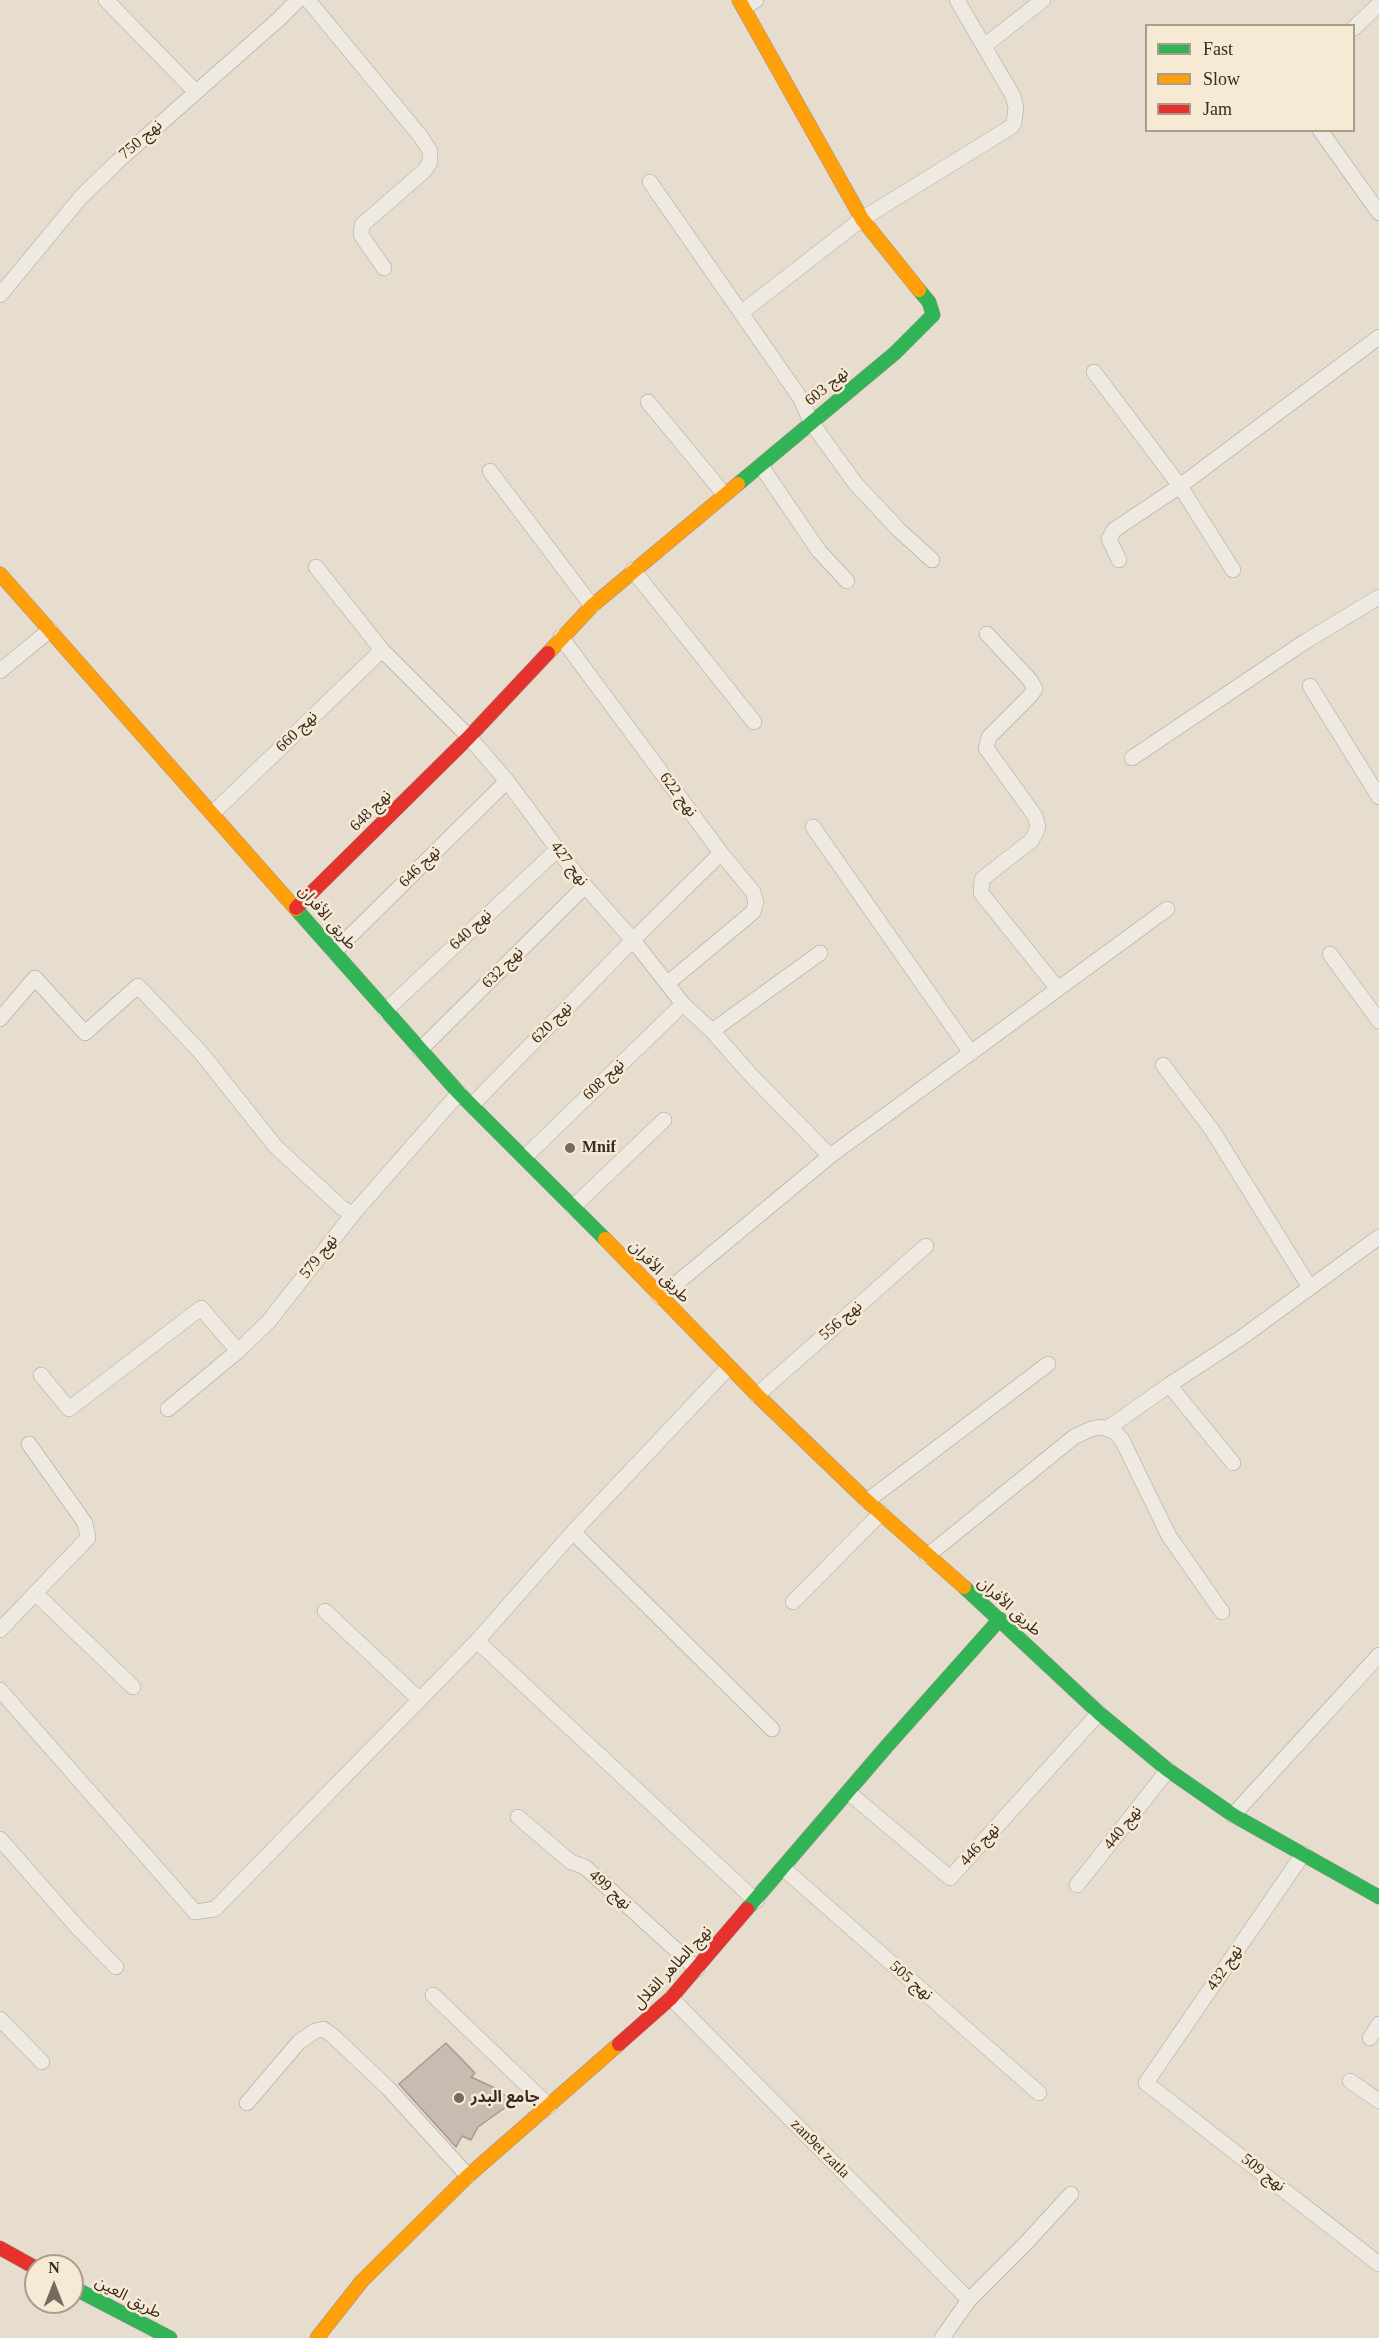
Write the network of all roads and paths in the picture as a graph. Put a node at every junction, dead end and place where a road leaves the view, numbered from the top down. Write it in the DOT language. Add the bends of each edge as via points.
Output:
graph roads {
  1 [pos="106,0"];
  2 [pos="298,0"];
  3 [pos="308,0"];
  4 [pos="957,0"];
  5 [pos="1043,0"];
  6 [pos="747,2"];
  7 [pos="1379,4"];
  8 [pos="1355,26"];
  9 [pos="984,46"];
  10 [pos="196,92"];
  11 [pos="1321,132"];
  12 [pos="650,182"];
  13 [pos="1379,213"];
  14 [pos="862,219"];
  15 [pos="384,267"];
  16 [pos="3,284"];
  17 [pos="742,312"];
  18 [pos="1379,337"];
  19 [pos="1094,372"];
  20 [pos="648,402"];
  21 [pos="811,422"];
  22 [pos="761,466"];
  23 [pos="490,471"];
  24 [pos="1180,486"];
  25 [pos="724,494"];
  26 [pos="932,560"];
  27 [pos="1119,560"];
  28 [pos="316,567"];
  29 [pos="633,570"];
  30 [pos="1233,570"];
  31 [pos="0,574"];
  32 [pos="847,581"];
  33 [pos="1379,597"];
  34 [pos="592,606"];
  35 [pos="50,630"];
  36 [pos="987,634"];
  37 [pos="561,638"];
  38 [pos="382,650"];
  39 [pos="0,671"];
  40 [pos="1310,686"];
  41 [pos="754,722"];
  42 [pos="469,737"];
  43 [pos="1132,758"];
  44 [pos="507,781"];
  45 [pos="1379,797"];
  46 [pos="213,813"];
  47 [pos="813,827"];
  48 [pos="558,849"];
  49 [pos="721,853"];
  50 [pos="585,886"];
  51 [pos="296,908"];
  52 [pos="1167,909"];
  53 [pos="633,940"];
  54 [pos="334,952"];
  55 [pos="820,953"];
  56 [pos="1330,954"];
  57 [pos="668,983"];
  58 [pos="1058,989"];
  59 [pos="683,1004"];
  60 [pos="385,1011"];
  61 [pos="0,1019"];
  62 [pos="1379,1021"];
  63 [pos="712,1031"];
  64 [pos="420,1050"];
  65 [pos="970,1053"];
  66 [pos="1163,1065"];
  67 [pos="459,1093"];
  68 [pos="472,1105"];
  69 [pos="664,1120"];
  70 [pos="830,1156"];
  71 [pos="525,1157"];
  72 [pos="573,1207"];
  73 [pos="353,1214"];
  74 [pos="1379,1237"];
  75 [pos="926,1246"];
  76 [pos="1309,1286"];
  77 [pos="660,1297"];
  78 [pos="238,1351"];
  79 [pos="1048,1364"];
  80 [pos="729,1367"];
  81 [pos="41,1375"];
  82 [pos="1169,1385"];
  83 [pos="757,1395"];
  84 [pos="168,1409"];
  85 [pos="1107,1428"];
  86 [pos="29,1444"];
  87 [pos="1233,1463"];
  88 [pos="867,1501"];
  89 [pos="881,1513"];
  90 [pos="573,1532"];
  91 [pos="927,1556"];
  92 [pos="35,1593"];
  93 [pos="793,1602"];
  94 [pos="325,1611"];
  95 [pos="1222,1612"];
  96 [pos="1000,1619"];
  97 [pos="2,1624"];
  98 [pos="477,1641"];
  99 [pos="1379,1654"];
  100 [pos="133,1687"];
  101 [pos="0,1690"];
  102 [pos="420,1700"];
  103 [pos="1099,1713"];
  104 [pos="772,1729"];
  105 [pos="1168,1770"];
  106 [pos="848,1792"];
  107 [pos="1233,1815"];
  108 [pos="518,1817"];
  109 [pos="0,1839"];
  110 [pos="1303,1854"];
  111 [pos="783,1868"];
  112 [pos="1077,1885"];
  113 [pos="1379,1897"];
  114 [pos="756,1902"];
  115 [pos="116,1968"];
  116 [pos="697,1969"];
  117 [pos="433,1995"];
  118 [pos="671,1998"];
  119 [pos="0,2019"];
  120 [pos="1379,2024"];
  121 [pos="1370,2038"];
  122 [pos="42,2062"];
  123 [pos="1350,2080"];
  124 [pos="1146,2083"];
  125 [pos="1039,2093"];
  126 [pos="1379,2100"];
  127 [pos="247,2103"];
  128 [pos="549,2106"];
  129 [pos="468,2176"];
  130 [pos="1071,2194"];
  131 [pos="0,2248"];
  132 [pos="24,2261"];
  133 [pos="1379,2264"];
  134 [pos="84,2293"];
  135 [pos="969,2300"];
  136 [pos="170,2338"];
  137 [pos="317,2338"];
  138 [pos="942,2338"];
  1 -- 10 [label="street"];
  2 -- 10 [label="street, نهج 750"];
  3 -- 15 [label="street" via="430,151 425,170 362,225 361,234"];
  4 -- 9 [label="street"];
  5 -- 9 [label="street"];
  6 -- 14 [label="street, نهج 603" via="777,71"];
  7 -- 8 [label="street"];
  9 -- 14 [label="street" via="1013,96 1016,116 1011,127"];
  10 -- 16 [label="street, نهج 750" via="81,197"];
  11 -- 13 [label="street"];
  12 -- 17 [label="street"];
  14 -- 17 [label="street"];
  14 -- 21 [label="street, نهج 603" via="929,302 933,315 896,353"];
  17 -- 21 [label="street" via="801,399"];
  18 -- 24 [label="street"];
  19 -- 24 [label="street"];
  20 -- 25 [label="street"];
  21 -- 22 [label="street, نهج 603"];
  21 -- 26 [label="street" via="855,483"];
  22 -- 25 [label="street, نهج 603"];
  22 -- 32 [label="street" via="819,551"];
  23 -- 34 [label="street"];
  24 -- 27 [label="street" via="1111,533 1109,539"];
  24 -- 30 [label="street"];
  25 -- 29 [label="street, نهج 603"];
  28 -- 38 [label="street, نهج 427"];
  29 -- 34 [label="street, نهج 603"];
  29 -- 41 [label="street"];
  31 -- 35 [label="street, طريق الأفران"];
  33 -- 43 [label="street"];
  34 -- 37 [label="street, نهج 603"];
  35 -- 39 [label="street"];
  35 -- 46 [label="street, طريق الأفران"];
  36 -- 58 [label="street" via="1035,689 988,737 986,748 1035,816 1038,827 1032,840 982,879 981,892"];
  37 -- 42 [label="street, نهج 603"];
  37 -- 49 [label="street, نهج 622"];
  38 -- 42 [label="street, نهج 427"];
  38 -- 46 [label="street, نهج 660"];
  40 -- 45 [label="street"];
  42 -- 44 [label="street, نهج 427"];
  42 -- 51 [label="street, نهج 648"];
  44 -- 48 [label="street, نهج 427"];
  44 -- 54 [label="street, نهج 646"];
  46 -- 51 [label="street, طريق الأفران"];
  47 -- 65 [label="street"];
  48 -- 50 [label="street, نهج 427"];
  48 -- 60 [label="street, نهج 640"];
  49 -- 53 [label="street"];
  49 -- 57 [label="street, نهج 622" via="753,892 753,912"];
  50 -- 53 [label="street, نهج 427"];
  50 -- 64 [label="street, نهج 632"];
  51 -- 54 [label="street, طريق الأفران"];
  52 -- 58 [label="street"];
  53 -- 57 [label="street, نهج 427"];
  53 -- 68 [label="street, نهج 620"];
  54 -- 60 [label="street, طريق الأفران"];
  55 -- 63 [label="street"];
  56 -- 62 [label="street"];
  57 -- 59 [label="street, نهج 427"];
  58 -- 65 [label="street"];
  59 -- 63 [label="street, نهج 427"];
  59 -- 71 [label="street, نهج 608"];
  60 -- 64 [label="street, طريق الأفران"];
  61 -- 73 [label="street" via="35,978 85,1033 138,986 202,1054 275,1146"];
  63 -- 70 [label="street, نهج 427"];
  64 -- 67 [label="street, طريق الأفران"];
  65 -- 70 [label="street"];
  66 -- 76 [label="street" via="1212,1130"];
  67 -- 68 [label="street, طريق الأفران"];
  67 -- 73 [label="street, نهج 579"];
  68 -- 71 [label="street, طريق الأفران"];
  69 -- 72 [label="street"];
  70 -- 77 [label="street"];
  71 -- 72 [label="street, طريق الأفران"];
  72 -- 77 [label="street, طريق الأفران"];
  73 -- 78 [label="street, نهج 579" via="269,1321"];
  74 -- 76 [label="street"];
  75 -- 83 [label="street, نهج 556"];
  76 -- 82 [label="street" via="1241,1338"];
  77 -- 80 [label="street, طريق الأفران"];
  78 -- 81 [label="street" via="201,1308 69,1409"];
  78 -- 84 [label="street, نهج 579"];
  79 -- 88 [label="street"];
  80 -- 83 [label="street, طريق الأفران"];
  80 -- 90 [label="street"];
  82 -- 85 [label="street"];
  82 -- 87 [label="street"];
  83 -- 88 [label="street, طريق الأفران"];
  85 -- 91 [label="street" via="1091,1429 1074,1437"];
  85 -- 95 [label="street" via="1122,1440 1169,1536"];
  86 -- 92 [label="street" via="85,1523 88,1538"];
  88 -- 89 [label="street, طريق الأفران"];
  89 -- 91 [label="street, طريق الأفران"];
  89 -- 93 [label="street"];
  90 -- 98 [label="street"];
  90 -- 104 [label="street"];
  91 -- 96 [label="street, طريق الأفران"];
  92 -- 97 [label="street"];
  92 -- 100 [label="street"];
  94 -- 102 [label="street"];
  96 -- 103 [label="street, طريق الأفران"];
  96 -- 106 [label="street, نهج الطاهر القلال"];
  98 -- 102 [label="street"];
  98 -- 114 [label="street"];
  99 -- 107 [label="street"];
  101 -- 102 [label="street" via="195,1912 215,1909"];
  103 -- 105 [label="street, طريق الأفران"];
  103 -- 106 [label="street, نهج 446" via="950,1878"];
  105 -- 107 [label="street, طريق الأفران"];
  105 -- 112 [label="street, نهج 440"];
  106 -- 111 [label="street, نهج الطاهر القلال"];
  107 -- 110 [label="street, طريق الأفران"];
  108 -- 116 [label="street, نهج 499" via="571,1862 585,1867"];
  109 -- 115 [label="street"];
  110 -- 113 [label="street, طريق الأفران"];
  110 -- 124 [label="street, نهج 432"];
  111 -- 114 [label="street, نهج الطاهر القلال"];
  111 -- 125 [label="street, نهج 505"];
  114 -- 116 [label="street, نهج الطاهر القلال"];
  116 -- 118 [label="street, نهج الطاهر القلال"];
  117 -- 128 [label="street"];
  118 -- 128 [label="street, نهج الطاهر القلال"];
  118 -- 135 [label="street, zan9et zatla"];
  119 -- 122 [label="street"];
  120 -- 121 [label="street"];
  123 -- 126 [label="street"];
  124 -- 133 [label="street, نهج 509"];
  127 -- 129 [label="street" via="299,2042 323,2030 388,2088"];
  128 -- 129 [label="street, نهج الطاهر القلال"];
  129 -- 137 [label="street, نهج الطاهر القلال" via="362,2281"];
  130 -- 135 [label="street"];
  131 -- 132 [label="street"];
  134 -- 136 [label="street, طريق العين"];
  135 -- 138 [label="street"];
}
